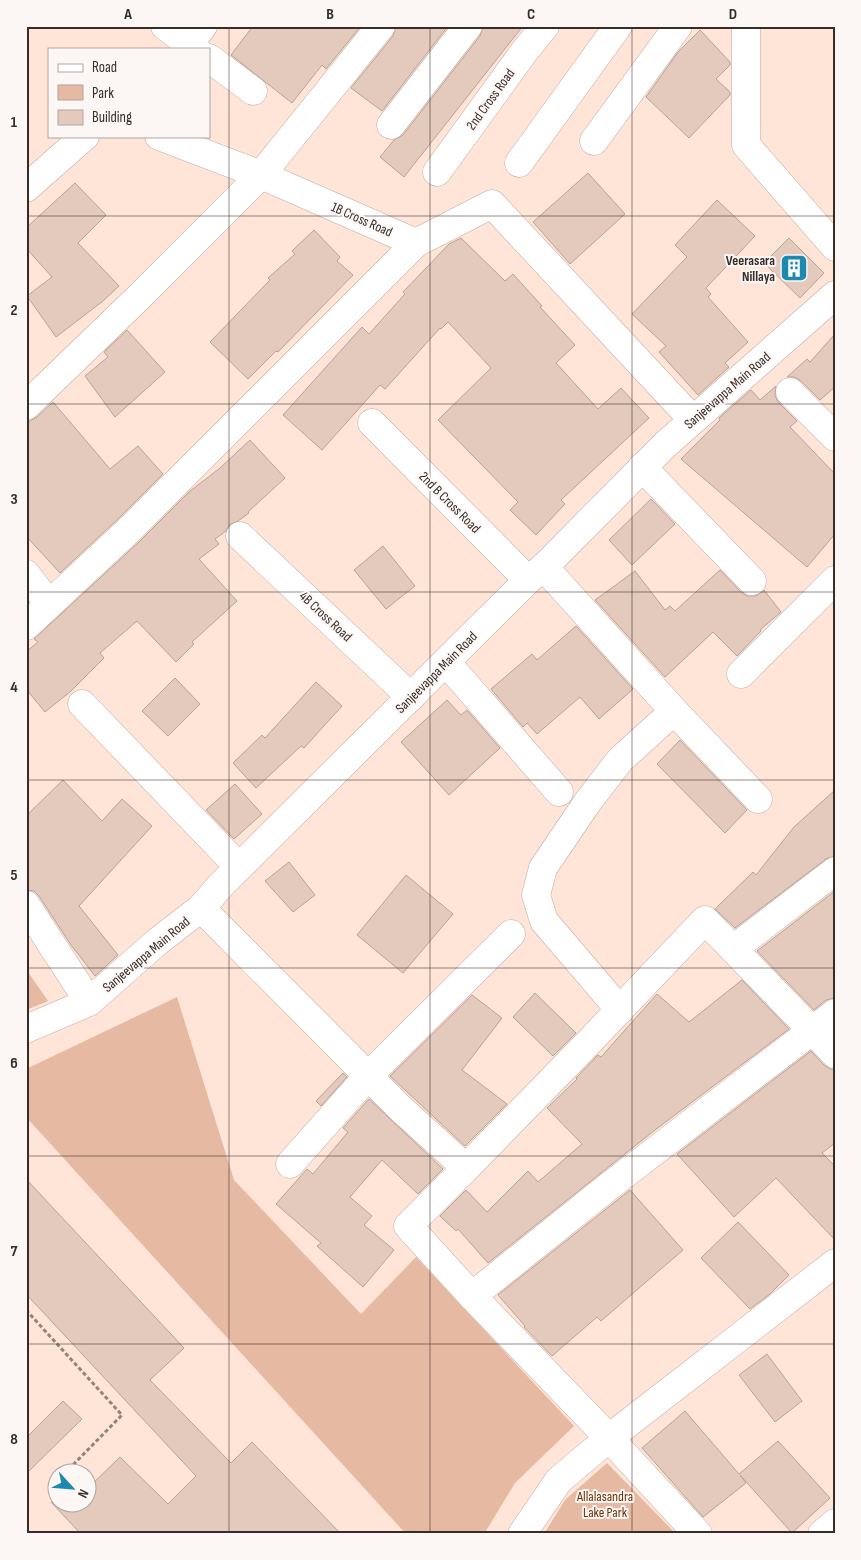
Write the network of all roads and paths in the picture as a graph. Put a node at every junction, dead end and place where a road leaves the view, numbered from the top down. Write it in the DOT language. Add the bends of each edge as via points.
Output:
graph roads {
  1 [pos="165,26"];
  2 [pos="381,26"];
  3 [pos="468,26"];
  4 [pos="545,26"];
  5 [pos="618,26"];
  6 [pos="678,26"];
  7 [pos="746,26"];
  8 [pos="199,44"];
  9 [pos="210,54"];
  10 [pos="253,91"];
  11 [pos="391,125"];
  12 [pos="83,138"];
  13 [pos="164,138"];
  14 [pos="594,141"];
  15 [pos="519,163"];
  16 [pos="437,172"];
  17 [pos="261,174"];
  18 [pos="26,188"];
  19 [pos="416,243"];
  20 [pos="835,247"];
  21 [pos="835,295"];
  22 [pos="790,392"];
  23 [pos="26,406"];
  24 [pos="694,420"];
  25 [pos="372,423"];
  26 [pos="835,437"];
  27 [pos="642,467"];
  28 [pos="240,536"];
  29 [pos="26,574"];
  30 [pos="536,574"];
  31 [pos="835,580"];
  32 [pos="752,581"];
  33 [pos="49,604"];
  34 [pos="26,626"];
  35 [pos="446,662"];
  36 [pos="741,674"];
  37 [pos="411,697"];
  38 [pos="82,704"];
  39 [pos="674,711"];
  40 [pos="559,792"];
  41 [pos="758,799"];
  42 [pos="239,867"];
  43 [pos="835,871"];
  44 [pos="26,905"];
  45 [pos="201,908"];
  46 [pos="511,934"];
  47 [pos="734,950"];
  48 [pos="89,1002"];
  49 [pos="620,1010"];
  50 [pos="835,1013"];
  51 [pos="26,1029"];
  52 [pos="812,1030"];
  53 [pos="835,1054"];
  54 [pos="368,1076"];
  55 [pos="290,1164"];
  56 [pos="466,1168"];
  57 [pos="835,1263"];
  58 [pos="472,1296"];
  59 [pos="26,1310"];
  60 [pos="609,1438"];
  61 [pos="76,1462"];
  62 [pos="835,1523"];
  63 [pos="522,1534"];
  64 [pos="698,1534"];
  65 [pos="822,1534"];
  1 -- 8 [label="street"];
  2 -- 17 [label="street"];
  3 -- 11 [label="street"];
  4 -- 16 [label="street, 2nd Cross Road"];
  5 -- 15 [label="street"];
  6 -- 14 [label="street"];
  7 -- 20 [label="street" via="746,145"];
  9 -- 10 [label="street"];
  12 -- 18 [label="street"];
  13 -- 17 [label="street, 1B Cross Road"];
  17 -- 19 [label="street, 1B Cross Road"];
  17 -- 23 [label="street"];
  19 -- 24 [label="street" via="492,204"];
  19 -- 33 [label="street" via="136,523"];
  21 -- 24 [label="street, Sanjeevappa Main Road"];
  22 -- 26 [label="street"];
  24 -- 27 [label="street, Sanjeevappa Main Road"];
  25 -- 30 [label="street, 2nd B Cross Road"];
  27 -- 30 [label="street, Sanjeevappa Main Road"];
  27 -- 32 [label="street"];
  28 -- 37 [label="street, 4B Cross Road"];
  29 -- 33 [label="street"];
  30 -- 35 [label="street, Sanjeevappa Main Road"];
  30 -- 39 [label="street, 2nd B Cross Road"];
  31 -- 36 [label="street"];
  33 -- 34 [label="street"];
  35 -- 37 [label="street, Sanjeevappa Main Road"];
  35 -- 40 [label="street"];
  37 -- 42 [label="street, Sanjeevappa Main Road"];
  38 -- 42 [label="street"];
  39 -- 41 [label="street, 2nd B Cross Road"];
  39 -- 49 [label="street" via="620,760 587,803 543,868 536,895 544,921"];
  42 -- 45 [label="street, Sanjeevappa Main Road"];
  43 -- 47 [label="street"];
  44 -- 48 [label="street"];
  45 -- 48 [label="street, Sanjeevappa Main Road"];
  45 -- 54 [label="street"];
  46 -- 54 [label="street"];
  47 -- 49 [label="street" via="705,920"];
  47 -- 52 [label="street"];
  48 -- 51 [label="street, Sanjeevappa Main Road"];
  49 -- 56 [label="street"];
  50 -- 52 [label="street"];
  52 -- 53 [label="street"];
  52 -- 58 [label="street"];
  54 -- 55 [label="street"];
  54 -- 56 [label="street"];
  56 -- 58 [label="street" via="408,1226"];
  57 -- 60 [label="street"];
  58 -- 60 [label="street"];
  59 -- 61 [label="path" via="122,1415"];
  60 -- 63 [label="street" via="559,1480"];
  60 -- 64 [label="street"];
  62 -- 65 [label="street"];
}
